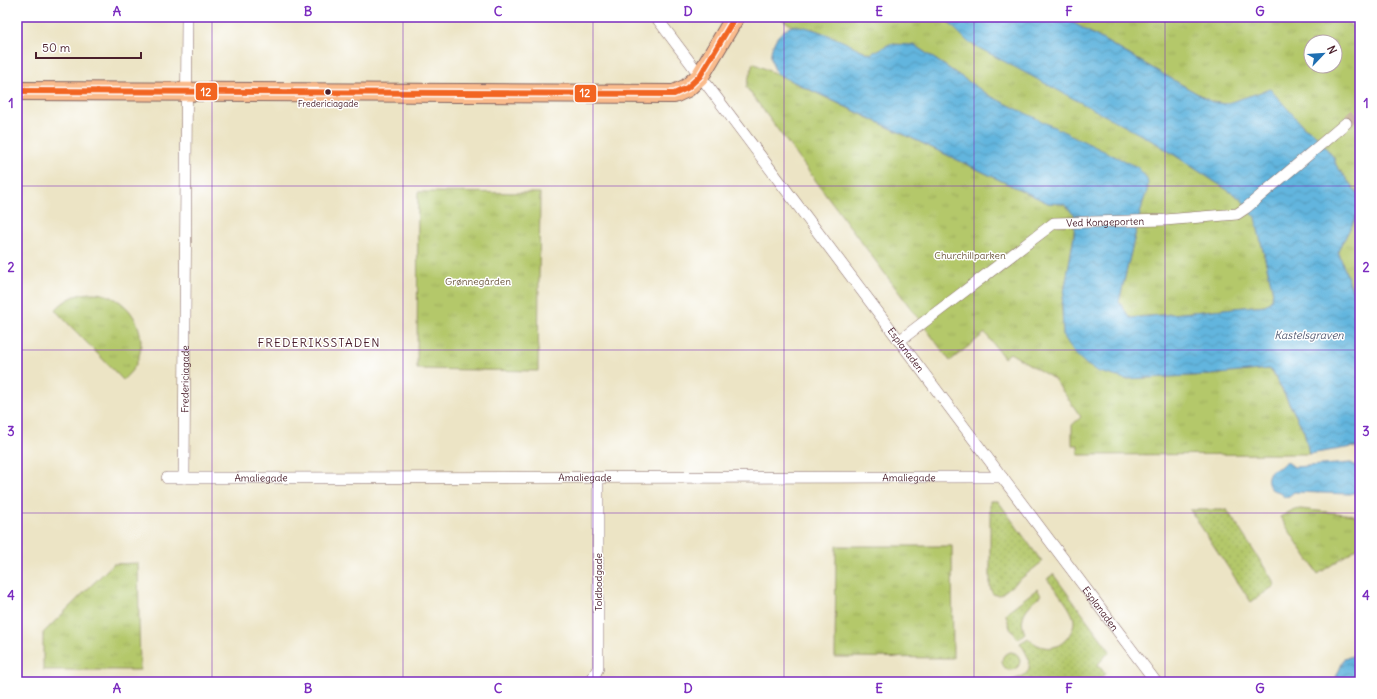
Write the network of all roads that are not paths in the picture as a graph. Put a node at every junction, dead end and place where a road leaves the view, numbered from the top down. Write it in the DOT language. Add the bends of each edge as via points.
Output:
graph roads {
  1 [pos="187,17"];
  2 [pos="656,17"];
  3 [pos="735,17"];
  4 [pos="700,76"];
  5 [pos="17,91"];
  6 [pos="187,92"];
  7 [pos="1346,123"];
  8 [pos="899,341"];
  9 [pos="1002,477"];
  10 [pos="167,478"];
  11 [pos="184,478"];
  12 [pos="598,478"];
  13 [pos="588,682"];
  14 [pos="1156,682"];
  1 -- 6 [label="street, Fredericiagade"];
  2 -- 4 [label="street, Esplanaden"];
  3 -- 4 [label="main road"];
  4 -- 6 [label="main road" via="687,88 674,94"];
  4 -- 8 [label="street, Esplanaden"];
  5 -- 6 [label="main road"];
  6 -- 11 [label="street, Fredericiagade"];
  7 -- 8 [label="street, Ved Kongeporten" via="1237,214 1182,220 1054,224"];
  8 -- 9 [label="street, Esplanaden"];
  9 -- 12 [label="street, Amaliegade"];
  9 -- 14 [label="street, Esplanaden"];
  10 -- 11 [label="street, Amaliegade"];
  11 -- 12 [label="street, Amaliegade"];
  12 -- 13 [label="street, Toldbodgade" via="598,668 592,680"];
}
